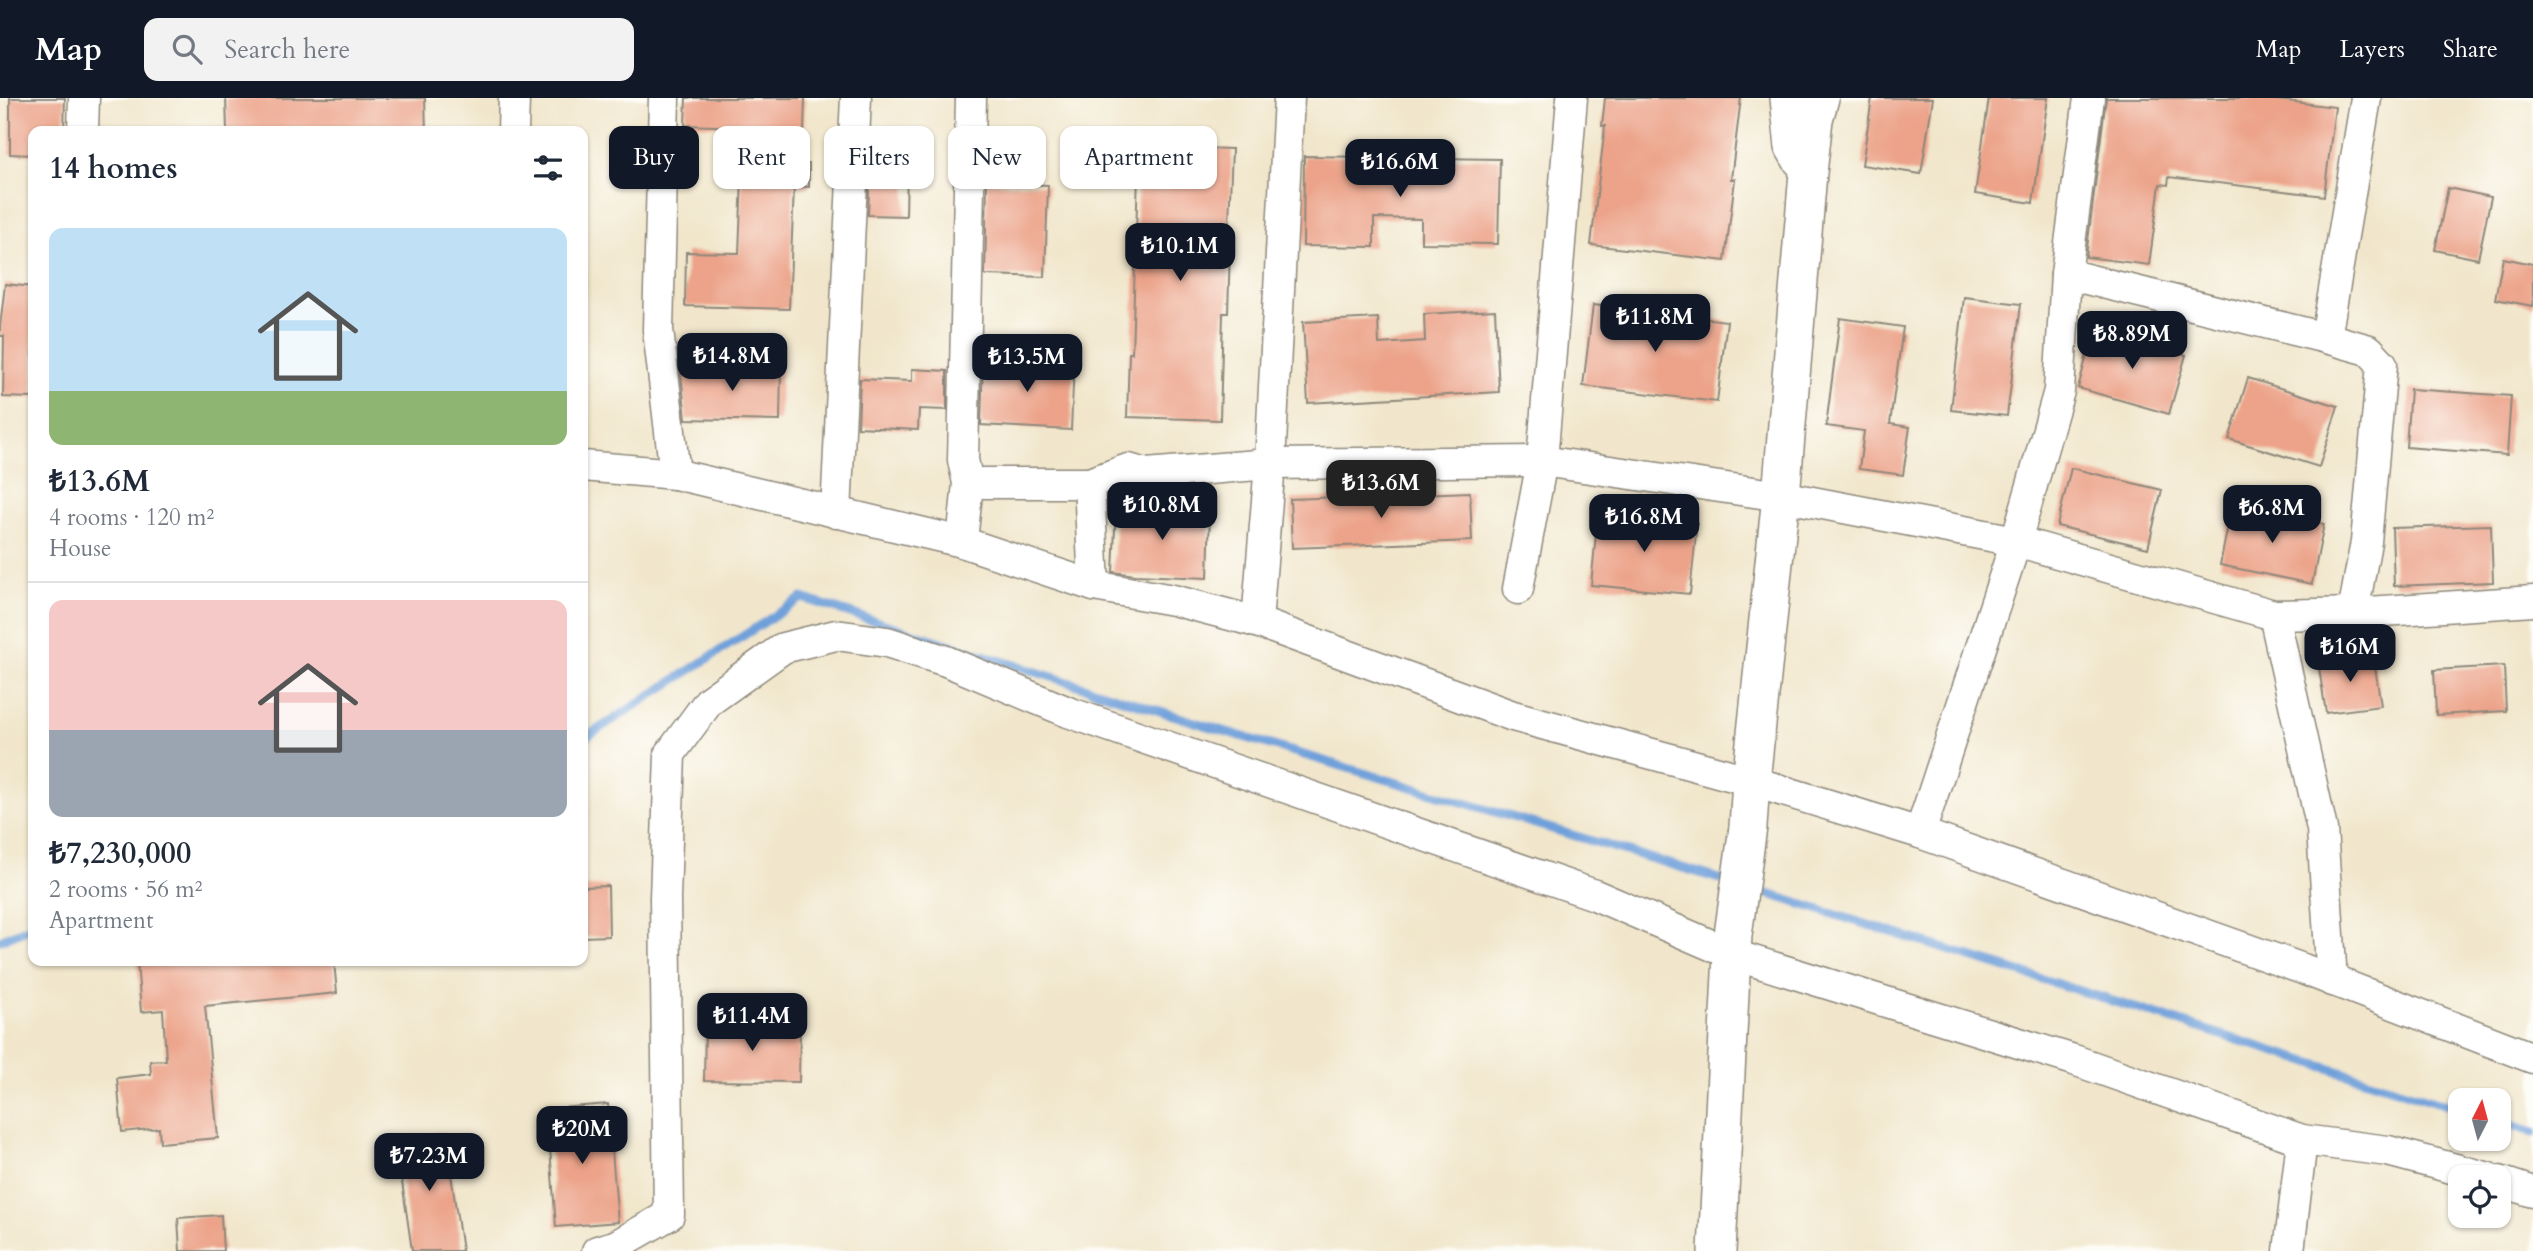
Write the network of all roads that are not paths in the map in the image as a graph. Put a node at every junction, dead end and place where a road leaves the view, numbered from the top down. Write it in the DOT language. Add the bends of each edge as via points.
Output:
graph roads {
  1 [pos="84,98"];
  2 [pos="514,98"];
  3 [pos="664,98"];
  4 [pos="856,98"];
  5 [pos="971,98"];
  6 [pos="1289,98"];
  7 [pos="1572,98"];
  8 [pos="1788,98"];
  9 [pos="1820,98"];
  10 [pos="2089,98"];
  11 [pos="2366,98"];
  12 [pos="83,126"];
  13 [pos="513,126"];
  14 [pos="1808,173"];
  15 [pos="2066,274"];
  16 [pos="2326,338"];
  17 [pos="1542,461"];
  18 [pos="1270,464"];
  19 [pos="588,466"];
  20 [pos="675,474"];
  21 [pos="968,483"];
  22 [pos="1089,483"];
  23 [pos="1781,496"];
  24 [pos="836,513"];
  25 [pos="2016,541"];
  26 [pos="962,542"];
  27 [pos="1094,586"];
  28 [pos="1518,589"];
  29 [pos="2533,601"];
  30 [pos="2353,613"];
  31 [pos="2273,615"];
  32 [pos="1257,621"];
  33 [pos="1751,781"];
  34 [pos="1920,833"];
  35 [pos="1733,945"];
  36 [pos="2332,981"];
  37 [pos="2533,1058"];
  38 [pos="2302,1140"];
  39 [pos="2448,1167"];
  40 [pos="2511,1185"];
  41 [pos="2533,1192"];
  42 [pos="597,1251"];
  43 [pos="1717,1251"];
  44 [pos="2289,1251"];
  1 -- 12 [label="street"];
  2 -- 13 [label="street"];
  3 -- 20 [label="street" via="658,330"];
  4 -- 24 [label="street"];
  5 -- 21 [label="street" via="962,460"];
  6 -- 18 [label="street"];
  7 -- 17 [label="street"];
  8 -- 14 [label="street" via="1794,147"];
  9 -- 14 [label="street"];
  10 -- 15 [label="street"];
  11 -- 16 [label="street"];
  14 -- 23 [label="street"];
  15 -- 16 [label="street"];
  15 -- 25 [label="street" via="2059,391"];
  16 -- 30 [label="street" via="2369,350 2382,364 2366,541"];
  17 -- 18 [label="street"];
  17 -- 23 [label="street"];
  17 -- 28 [label="street"];
  18 -- 22 [label="street" via="1146,474 1128,469"];
  18 -- 32 [label="street"];
  19 -- 20 [label="street"];
  20 -- 24 [label="street"];
  21 -- 22 [label="street"];
  21 -- 26 [label="street"];
  22 -- 27 [label="street"];
  23 -- 25 [label="street"];
  23 -- 33 [label="street"];
  24 -- 26 [label="street"];
  25 -- 31 [label="street"];
  25 -- 34 [label="street"];
  26 -- 27 [label="street"];
  27 -- 32 [label="street"];
  29 -- 30 [label="street"];
  30 -- 31 [label="street"];
  31 -- 36 [label="street" via="2322,829"];
  32 -- 33 [label="street" via="1513,716"];
  33 -- 34 [label="street"];
  33 -- 35 [label="street"];
  34 -- 36 [label="street"];
  35 -- 38 [label="street"];
  35 -- 42 [label="street" via="1068,712 887,642 836,635 783,648 709,701 670,754 666,898 669,1215 617,1245"];
  35 -- 43 [label="street"];
  36 -- 37 [label="street"];
  38 -- 39 [label="street" via="2388,1151"];
  38 -- 44 [label="street"];
  40 -- 41 [label="street"];
}
